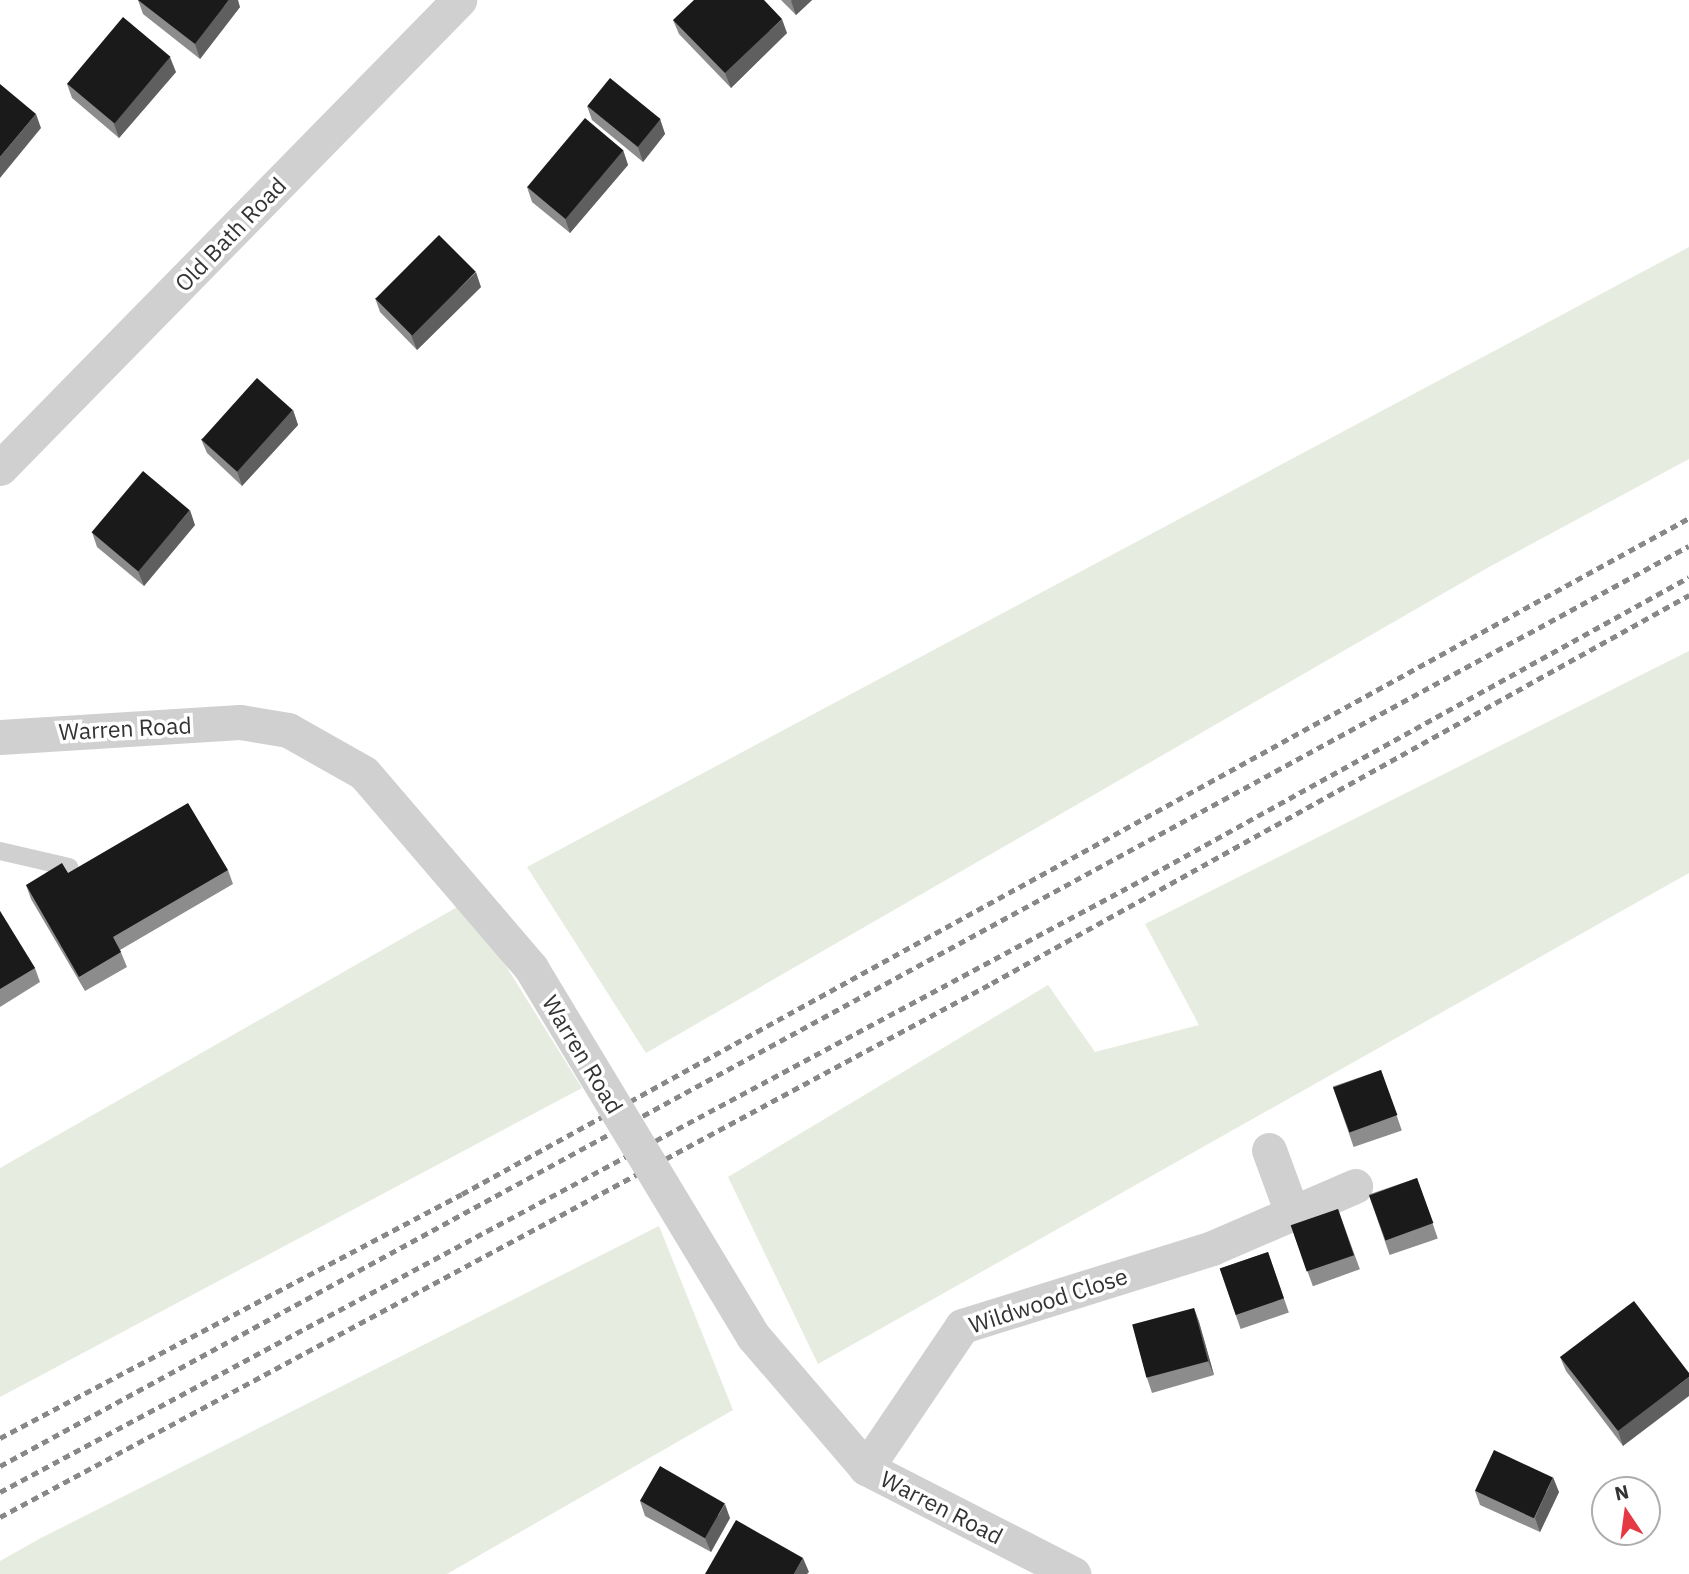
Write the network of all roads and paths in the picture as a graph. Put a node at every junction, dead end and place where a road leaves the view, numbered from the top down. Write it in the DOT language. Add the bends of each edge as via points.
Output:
graph roads {
  1 [pos="459,0"];
  2 [pos="0,468"];
  3 [pos="0,737"];
  4 [pos="0,851"];
  5 [pos="69,867"];
  6 [pos="1269,1150"];
  7 [pos="1355,1186"];
  8 [pos="1291,1210"];
  9 [pos="866,1468"];
  10 [pos="1073,1574"];
  1 -- 2 [label="street, Old Bath Road"];
  3 -- 9 [label="street, Warren Road, bridge" via="240,722 288,730 364,773 531,968 753,1336"];
  4 -- 5 [label="lane"];
  6 -- 8 [label="street"];
  7 -- 8 [label="street, Wildwood Close"];
  8 -- 9 [label="street, Wildwood Close" via="1212,1248 962,1326"];
  9 -- 10 [label="street, Warren Road"];
}
